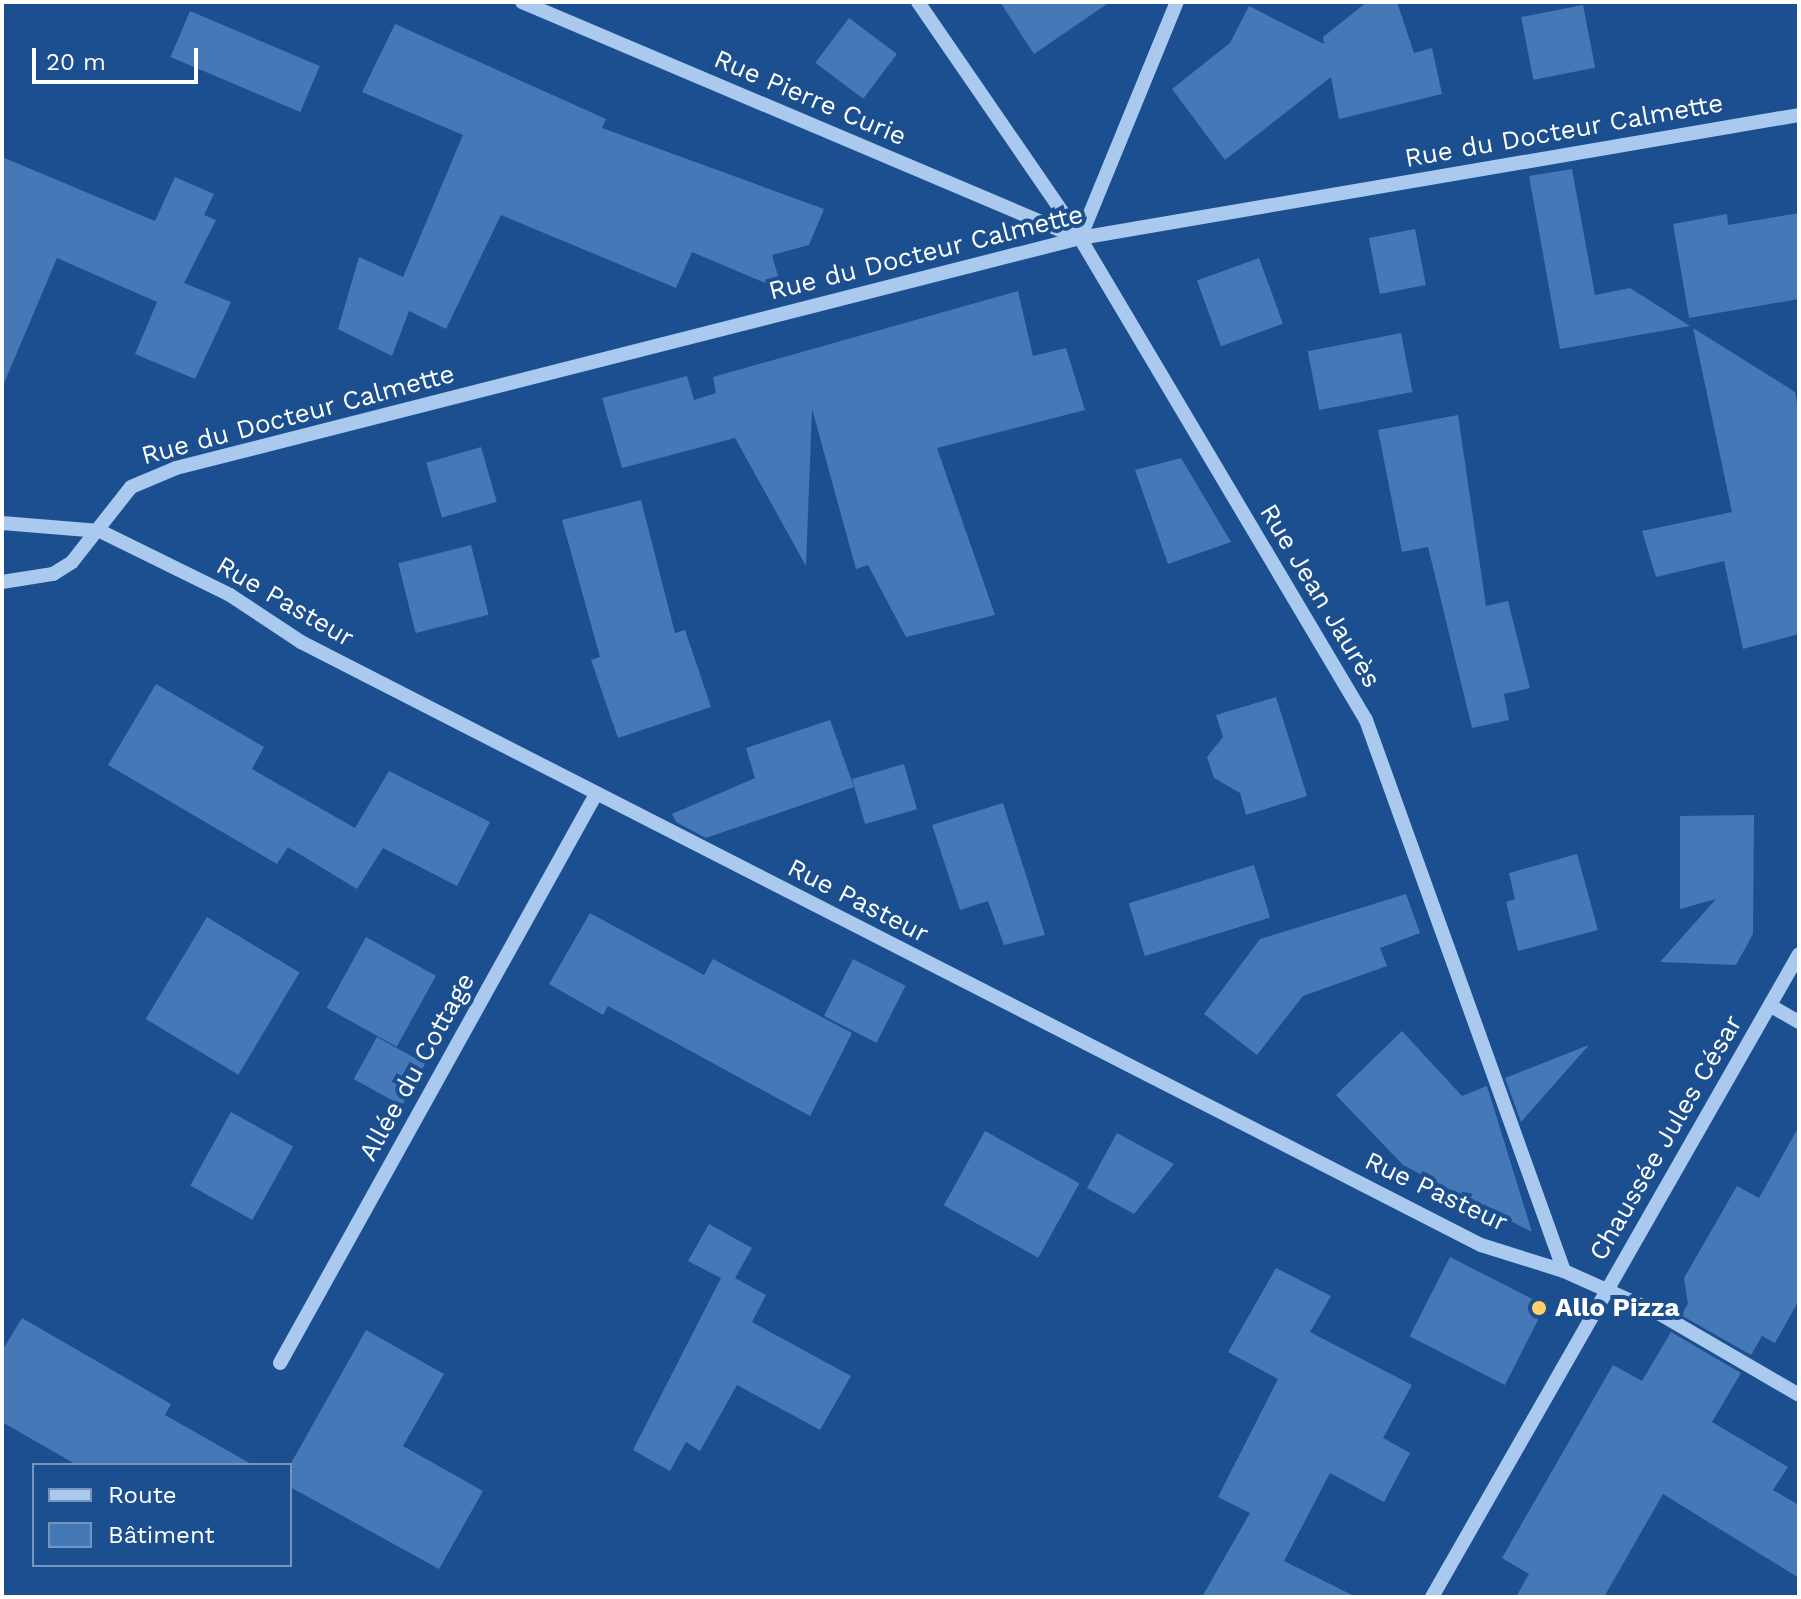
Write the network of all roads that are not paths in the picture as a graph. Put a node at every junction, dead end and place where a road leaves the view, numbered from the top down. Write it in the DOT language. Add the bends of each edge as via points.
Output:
graph roads {
  1 [pos="522,2"];
  2 [pos="918,2"];
  3 [pos="1177,2"];
  4 [pos="1799,115"];
  5 [pos="1080,238"];
  6 [pos="2,523"];
  7 [pos="100,531"];
  8 [pos="2,582"];
  9 [pos="596,794"];
  10 [pos="1799,954"];
  11 [pos="1771,1006"];
  12 [pos="1799,1022"];
  13 [pos="1564,1271"];
  14 [pos="1605,1293"];
  15 [pos="280,1363"];
  16 [pos="1799,1395"];
  17 [pos="1432,1597"];
  1 -- 5 [label="street, Rue Pierre Curie"];
  2 -- 5 [label="street, Rue Jean Jaurès"];
  3 -- 5 [label="street"];
  4 -- 5 [label="street, Rue du Docteur Calmette"];
  5 -- 7 [label="street, Rue du Docteur Calmette" via="176,468 131,487"];
  5 -- 13 [label="street, Rue Jean Jaurès" via="1366,720"];
  6 -- 7 [label="street, Rue Pasteur"];
  7 -- 8 [label="street" via="53,574"];
  7 -- 9 [label="street, Rue Pasteur"];
  9 -- 13 [label="street, Rue Pasteur" via="1481,1245"];
  9 -- 15 [label="street, Allée du Cottage"];
  10 -- 11 [label="street, Chaussée Jules César"];
  11 -- 12 [label="street"];
  11 -- 14 [label="street, Chaussée Jules César"];
  13 -- 14 [label="street, Rue Pasteur"];
  14 -- 16 [label="street, Rue Pasteur" via="1660,1314"];
  14 -- 17 [label="street, Chaussée Jules César"];
}
